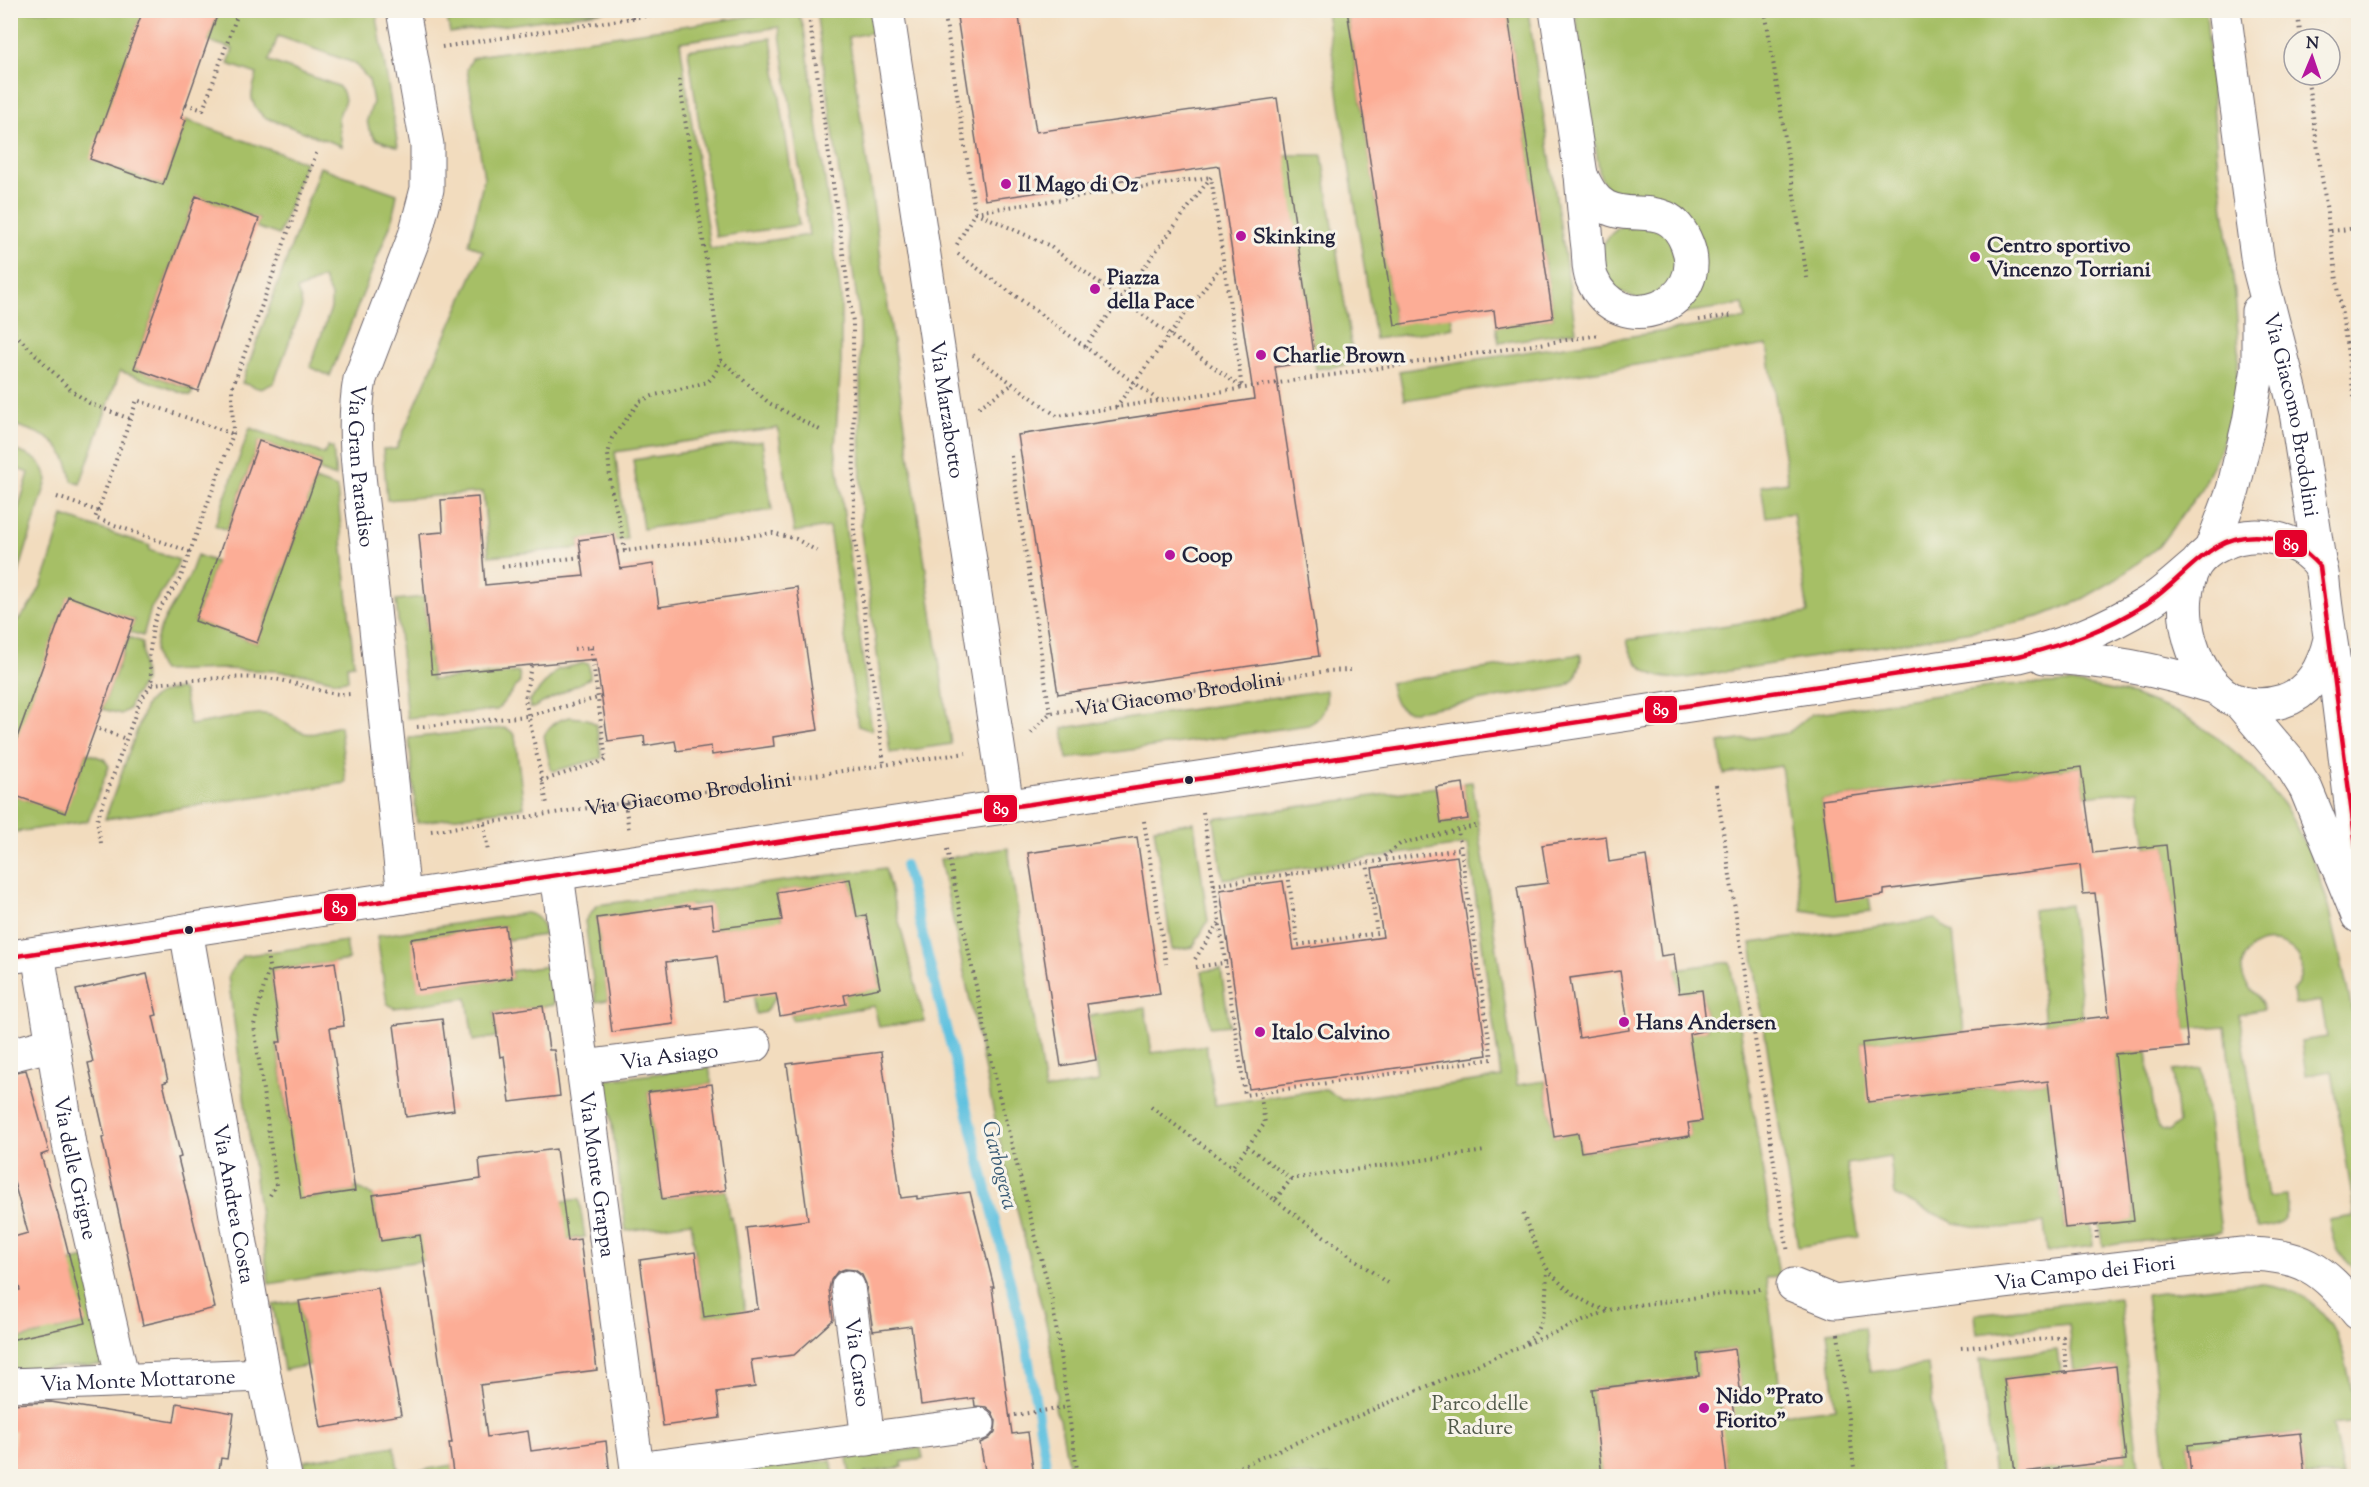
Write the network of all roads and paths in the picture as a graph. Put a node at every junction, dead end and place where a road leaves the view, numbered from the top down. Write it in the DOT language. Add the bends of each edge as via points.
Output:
graph roads {
  1 [pos="239,10"];
  2 [pos="403,10"];
  3 [pos="632,10"];
  4 [pos="684,10"];
  5 [pos="808,10"];
  6 [pos="887,10"];
  7 [pos="944,10"];
  8 [pos="1556,10"];
  9 [pos="1765,10"];
  10 [pos="2224,10"];
  11 [pos="2297,10"];
  12 [pos="632,18"];
  13 [pos="2299,27"];
  14 [pos="439,47"];
  15 [pos="679,79"];
  16 [pos="2309,87"];
  17 [pos="186,104"];
  18 [pos="317,151"];
  19 [pos="1581,176"];
  20 [pos="1211,177"];
  21 [pos="975,212"];
  22 [pos="2358,228"];
  23 [pos="2331,231"];
  24 [pos="954,250"];
  25 [pos="955,261"];
  26 [pos="1224,262"];
  27 [pos="2258,264"];
  28 [pos="1808,278"];
  29 [pos="1120,298"];
  30 [pos="1734,315"];
  31 [pos="1688,322"];
  32 [pos="10,329"];
  33 [pos="1607,334"];
  34 [pos="1169,335"];
  35 [pos="1085,347"];
  36 [pos="721,360"];
  37 [pos="971,363"];
  38 [pos="1134,383"];
  39 [pos="1242,388"];
  40 [pos="976,397"];
  41 [pos="1158,401"];
  42 [pos="1116,407"];
  43 [pos="978,408"];
  44 [pos="130,419"];
  45 [pos="2358,424"];
  46 [pos="822,431"];
  47 [pos="233,434"];
  48 [pos="1011,456"];
  49 [pos="57,497"];
  50 [pos="98,511"];
  51 [pos="625,551"];
  52 [pos="190,552"];
  53 [pos="617,552"];
  54 [pos="819,552"];
  55 [pos="2204,556"];
  56 [pos="581,557"];
  57 [pos="502,567"];
  58 [pos="2320,567"];
  59 [pos="2330,639"];
  60 [pos="574,649"];
  61 [pos="2019,656"];
  62 [pos="531,666"];
  63 [pos="1351,670"];
  64 [pos="152,684"];
  65 [pos="354,694"];
  66 [pos="2228,695"];
  67 [pos="600,697"];
  68 [pos="1050,713"];
  69 [pos="527,716"];
  70 [pos="408,728"];
  71 [pos="99,729"];
  72 [pos="1027,737"];
  73 [pos="126,739"];
  74 [pos="967,753"];
  75 [pos="884,765"];
  76 [pos="541,781"];
  77 [pos="1716,785"];
  78 [pos="625,802"];
  79 [pos="547,804"];
  80 [pos="1007,807"];
  81 [pos="1203,812"];
  82 [pos="1144,821"];
  83 [pos="484,824"];
  84 [pos="1479,825"];
  85 [pos="1458,830"];
  86 [pos="629,835"];
  87 [pos="397,836"];
  88 [pos="101,843"];
  89 [pos="947,848"];
  90 [pos="1461,849"];
  91 [pos="488,853"];
  92 [pos="1379,861"];
  93 [pos="2358,861"];
  94 [pos="1367,863"];
  95 [pos="557,874"];
  96 [pos="1288,874"];
  97 [pos="1214,885"];
  98 [pos="404,897"];
  99 [pos="2358,916"];
  100 [pos="1219,923"];
  101 [pos="186,930"];
  102 [pos="267,953"];
  103 [pos="24,955"];
  104 [pos="1195,959"];
  105 [pos="1228,962"];
  106 [pos="1166,964"];
  107 [pos="1196,967"];
  108 [pos="53,1044"];
  109 [pos="755,1044"];
  110 [pos="10,1055"];
  111 [pos="583,1067"];
  112 [pos="1260,1093"];
  113 [pos="1151,1107"];
  114 [pos="1247,1146"];
  115 [pos="1485,1151"];
  116 [pos="1232,1167"];
  117 [pos="1291,1179"];
  118 [pos="1275,1200"];
  119 [pos="265,1202"];
  120 [pos="1522,1214"];
  121 [pos="1547,1268"];
  122 [pos="1387,1283"];
  123 [pos="1793,1285"];
  124 [pos="848,1287"];
  125 [pos="1835,1302"];
  126 [pos="1615,1308"];
  127 [pos="2358,1313"];
  128 [pos="1519,1347"];
  129 [pos="1961,1348"];
  130 [pos="2067,1374"];
  131 [pos="264,1375"];
  132 [pos="123,1380"];
  133 [pos="10,1385"];
  134 [pos="1068,1407"];
  135 [pos="1018,1413"];
  136 [pos="978,1425"];
  137 [pos="868,1439"];
  138 [pos="637,1473"];
  139 [pos="285,1476"];
  140 [pos="1078,1476"];
  141 [pos="1218,1476"];
  142 [pos="1855,1476"];
  1 -- 17 [label="path" via="203,110"];
  2 -- 87 [label="street, Via Gran Paradiso" via="427,145 427,189 415,235 360,379 357,398 361,485"];
  3 -- 12 [label="path"];
  4 -- 12 [label="path"];
  5 -- 75 [label="path" via="853,322 854,532"];
  6 -- 80 [label="street, Via Marzabotto"];
  7 -- 21 [label="path"];
  8 -- 19 [label="street"];
  9 -- 28 [label="path"];
  10 -- 27 [label="street, Via Giacomo Brodolini"];
  11 -- 13 [label="path"];
  12 -- 14 [label="path"];
  15 -- 36 [label="path"];
  16 -- 23 [label="path"];
  18 -- 47 [label="path" via="232,389"];
  20 -- 21 [label="path"];
  20 -- 26 [label="path"];
  20 -- 29 [label="path"];
  21 -- 24 [label="path"];
  21 -- 29 [label="path" via="1048,245"];
  22 -- 23 [label="path"];
  23 -- 45 [label="path"];
  24 -- 25 [label="path"];
  24 -- 35 [label="path"];
  26 -- 34 [label="path"];
  26 -- 39 [label="path"];
  27 -- 55 [label="street, Via Giacomo Brodolini" via="2258,368 2249,422 2233,490"];
  27 -- 58 [label="street, Via Giacomo Brodolini" via="2296,412"];
  29 -- 34 [label="path"];
  29 -- 35 [label="path"];
  30 -- 31 [label="path"];
  32 -- 44 [label="path" via="71,390 89,403"];
  33 -- 39 [label="path"];
  34 -- 38 [label="path"];
  34 -- 39 [label="path"];
  35 -- 38 [label="path"];
  36 -- 46 [label="path" via="769,403"];
  36 -- 51 [label="path" via="708,382 640,401 612,438 608,454 611,489"];
  37 -- 42 [label="path" via="969,352 1057,416"];
  38 -- 41 [label="path"];
  38 -- 42 [label="path"];
  39 -- 41 [label="path"];
  40 -- 43 [label="path"];
  41 -- 42 [label="path"];
  44 -- 47 [label="path" via="137,400"];
  44 -- 50 [label="path"];
  47 -- 52 [label="path"];
  48 -- 68 [label="path"];
  49 -- 50 [label="path"];
  50 -- 52 [label="path" via="95,518"];
  51 -- 53 [label="path"];
  51 -- 54 [label="path" via="772,533 796,539"];
  52 -- 64 [label="path" via="180,579 158,611 153,626 149,658"];
  55 -- 58 [label="street" via="2234,538 2249,535 2285,540 2305,551"];
  55 -- 61 [label="street" via="2148,603 2092,634"];
  55 -- 66 [label="street" via="2186,594 2189,636 2198,663"];
  56 -- 57 [label="path"];
  58 -- 59 [label="street"];
  59 -- 66 [label="street" via="2319,673 2288,699 2258,704"];
  59 -- 93 [label="street"];
  60 -- 67 [label="path" via="593,647"];
  61 -- 66 [label="street" via="2131,665 2164,672"];
  61 -- 80 [label="street"];
  62 -- 69 [label="path" via="525,699"];
  63 -- 68 [label="path, Via Giacomo Brodolini"];
  64 -- 65 [label="path" via="274,679 336,695"];
  64 -- 73 [label="path" via="140,701"];
  66 -- 99 [label="street" via="2288,760 2306,789"];
  67 -- 69 [label="path"];
  67 -- 76 [label="path" via="606,760"];
  68 -- 72 [label="path, Via Giacomo Brodolini"];
  69 -- 70 [label="path"];
  69 -- 76 [label="path"];
  71 -- 73 [label="path"];
  73 -- 88 [label="path" via="97,820"];
  74 -- 75 [label="path, Via Giacomo Brodolini"];
  75 -- 78 [label="path, Via Giacomo Brodolini"];
  76 -- 79 [label="path"];
  77 -- 123 [label="path"];
  78 -- 83 [label="path, Via Giacomo Brodolini"];
  78 -- 86 [label="path"];
  80 -- 95 [label="street"];
  81 -- 97 [label="path"];
  82 -- 106 [label="path"];
  83 -- 87 [label="path, Via Giacomo Brodolini"];
  83 -- 91 [label="path"];
  84 -- 85 [label="path"];
  85 -- 90 [label="path"];
  85 -- 92 [label="path" via="1400,844"];
  87 -- 98 [label="street, Via Gran Paradiso"];
  89 -- 134 [label="path" via="999,1095 1052,1300"];
  90 -- 92 [label="path"];
  90 -- 112 [label="path" via="1492,1059"];
  92 -- 94 [label="path"];
  94 -- 96 [label="path"];
  94 -- 96 [label="path" via="1377,933 1298,945"];
  95 -- 98 [label="street"];
  95 -- 111 [label="street, Via Monte Grappa"];
  96 -- 97 [label="path"];
  97 -- 100 [label="path"];
  98 -- 101 [label="street"];
  100 -- 104 [label="path"];
  100 -- 105 [label="path"];
  101 -- 103 [label="street"];
  101 -- 131 [label="street, Via Andrea Costa"];
  102 -- 119 [label="path" via="269,967 254,1025 276,1185"];
  103 -- 108 [label="street, Via delle Grigne"];
  105 -- 107 [label="path"];
  105 -- 112 [label="path" via="1245,1095"];
  108 -- 110 [label="street"];
  108 -- 132 [label="street, Via delle Grigne" via="69,1144"];
  109 -- 111 [label="street, Via Asiago"];
  111 -- 138 [label="street, Via Monte Grappa"];
  112 -- 114 [label="path" via="1264,1123"];
  113 -- 116 [label="path"];
  114 -- 116 [label="path"];
  114 -- 117 [label="path"];
  115 -- 117 [label="path"];
  116 -- 118 [label="path"];
  117 -- 118 [label="path"];
  118 -- 122 [label="path"];
  120 -- 121 [label="path"];
  121 -- 126 [label="path" via="1585,1302 1603,1310"];
  121 -- 128 [label="path" via="1541,1320 1534,1337"];
  123 -- 125 [label="street, Via Campo dei Fiori"];
  123 -- 126 [label="path"];
  124 -- 137 [label="street, Via Carso"];
  125 -- 127 [label="street, Via Campo dei Fiori" via="2242,1254 2271,1254 2297,1260 2321,1272"];
  125 -- 142 [label="path"];
  126 -- 128 [label="path"];
  128 -- 141 [label="path"];
  129 -- 130 [label="path" via="2063,1337"];
  131 -- 132 [label="street, Via Monte Mottarone"];
  131 -- 139 [label="street, Via Andrea Costa"];
  132 -- 133 [label="street, Via Monte Mottarone"];
  134 -- 135 [label="path"];
  134 -- 140 [label="path"];
  136 -- 137 [label="street"];
  137 -- 138 [label="street"];
}
